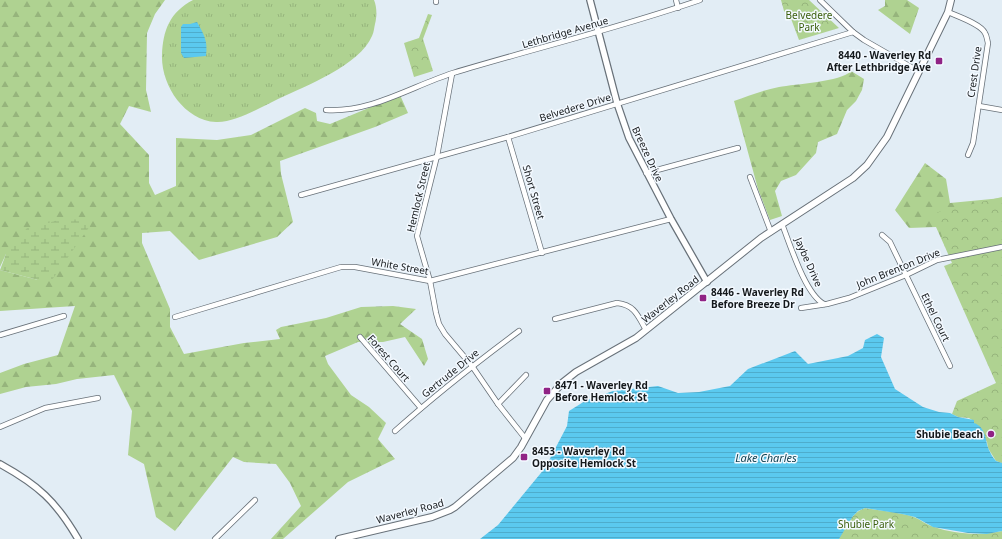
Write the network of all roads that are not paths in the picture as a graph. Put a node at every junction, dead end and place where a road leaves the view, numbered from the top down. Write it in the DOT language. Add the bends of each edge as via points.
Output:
graph roads {
  1 [pos="590,0"];
  2 [pos="676,0"];
  3 [pos="700,0"];
  4 [pos="820,0"];
  5 [pos="951,0"];
  6 [pos="678,8"];
  7 [pos="948,12"];
  8 [pos="599,32"];
  9 [pos="853,32"];
  10 [pos="918,71"];
  11 [pos="452,74"];
  12 [pos="617,103"];
  13 [pos="979,106"];
  14 [pos="326,110"];
  15 [pos="1002,110"];
  16 [pos="508,137"];
  17 [pos="738,148"];
  18 [pos="968,155"];
  19 [pos="437,156"];
  20 [pos="646,173"];
  21 [pos="750,177"];
  22 [pos="301,195"];
  23 [pos="671,219"];
  24 [pos="782,224"];
  25 [pos="771,232"];
  26 [pos="882,235"];
  27 [pos="1002,247"];
  28 [pos="542,253"];
  29 [pos="906,275"];
  30 [pos="430,281"];
  31 [pos="707,282"];
  32 [pos="824,304"];
  33 [pos="801,308"];
  34 [pos="64,316"];
  35 [pos="175,317"];
  36 [pos="555,319"];
  37 [pos="646,330"];
  38 [pos="519,331"];
  39 [pos="0,335"];
  40 [pos="360,337"];
  41 [pos="472,366"];
  42 [pos="950,366"];
  43 [pos="526,375"];
  44 [pos="98,398"];
  45 [pos="498,404"];
  46 [pos="421,408"];
  47 [pos="0,427"];
  48 [pos="395,431"];
  49 [pos="525,438"];
  50 [pos="0,464"];
  51 [pos="255,500"];
  52 [pos="78,539"];
  53 [pos="215,539"];
  54 [pos="338,539"];
  1 -- 8 [label="street, Breeze Drive"];
  2 -- 6 [label="street"];
  3 -- 6 [label="street, Lethbridge Avenue"];
  4 -- 9 [label="street"];
  5 -- 7 [label="main road, Waverley Road"];
  6 -- 8 [label="street, Lethbridge Avenue"];
  7 -- 10 [label="main road, Waverley Road"];
  7 -- 13 [label="street, Crest Drive" via="982,29 986,34 988,43"];
  8 -- 11 [label="street, Lethbridge Avenue"];
  8 -- 12 [label="street, Breeze Drive"];
  9 -- 10 [label="street"];
  9 -- 12 [label="street, Belvedere Drive"];
  10 -- 24 [label="main road, Waverley Road" via="887,137 867,165 844,185"];
  11 -- 14 [label="street, Lethbridge Avenue" via="368,105 341,111"];
  11 -- 19 [label="street, Hemlock Street"];
  12 -- 16 [label="street, Belvedere Drive"];
  12 -- 20 [label="street, Breeze Drive" via="629,138"];
  13 -- 15 [label="street"];
  13 -- 18 [label="street, Crest Drive" via="973,143"];
  16 -- 19 [label="street, Belvedere Drive"];
  16 -- 28 [label="street, Short Street"];
  17 -- 20 [label="street"];
  19 -- 22 [label="street, Belvedere Drive"];
  19 -- 30 [label="street, Hemlock Street" via="417,236"];
  20 -- 23 [label="street, Breeze Drive"];
  21 -- 25 [label="street"];
  23 -- 28 [label="street, White Street"];
  23 -- 31 [label="street, Breeze Drive"];
  24 -- 25 [label="main road, Waverley Road"];
  24 -- 32 [label="street, Jaybe Drive" via="812,294"];
  25 -- 31 [label="main road, Waverley Road"];
  26 -- 29 [label="street, Ethel Court" via="890,242"];
  27 -- 29 [label="street, John Brenton Drive" via="937,260"];
  28 -- 30 [label="street, White Street"];
  29 -- 32 [label="street, John Brenton Drive" via="849,298"];
  29 -- 42 [label="street, Ethel Court"];
  30 -- 35 [label="street, White Street" via="355,267 341,267"];
  30 -- 41 [label="street, Hemlock Street" via="439,324"];
  31 -- 37 [label="main road, Waverley Road"];
  32 -- 33 [label="street, John Brenton Drive"];
  34 -- 39 [label="street"];
  36 -- 37 [label="street" via="617,303 632,308"];
  37 -- 49 [label="main road, Waverley Road" via="562,383 547,400"];
  38 -- 41 [label="street, Gertrude Drive"];
  40 -- 46 [label="street, Forest Court"];
  41 -- 45 [label="street, Hemlock Street"];
  41 -- 46 [label="street, Gertrude Drive"];
  43 -- 45 [label="street"];
  44 -- 47 [label="street" via="45,408"];
  45 -- 49 [label="street, Hemlock Street"];
  46 -- 48 [label="street, Gertrude Drive"];
  49 -- 54 [label="main road, Waverley Road" via="513,458 503,468 450,510 432,517"];
  50 -- 52 [label="street" via="41,490 58,508"];
  51 -- 53 [label="street"];
}
